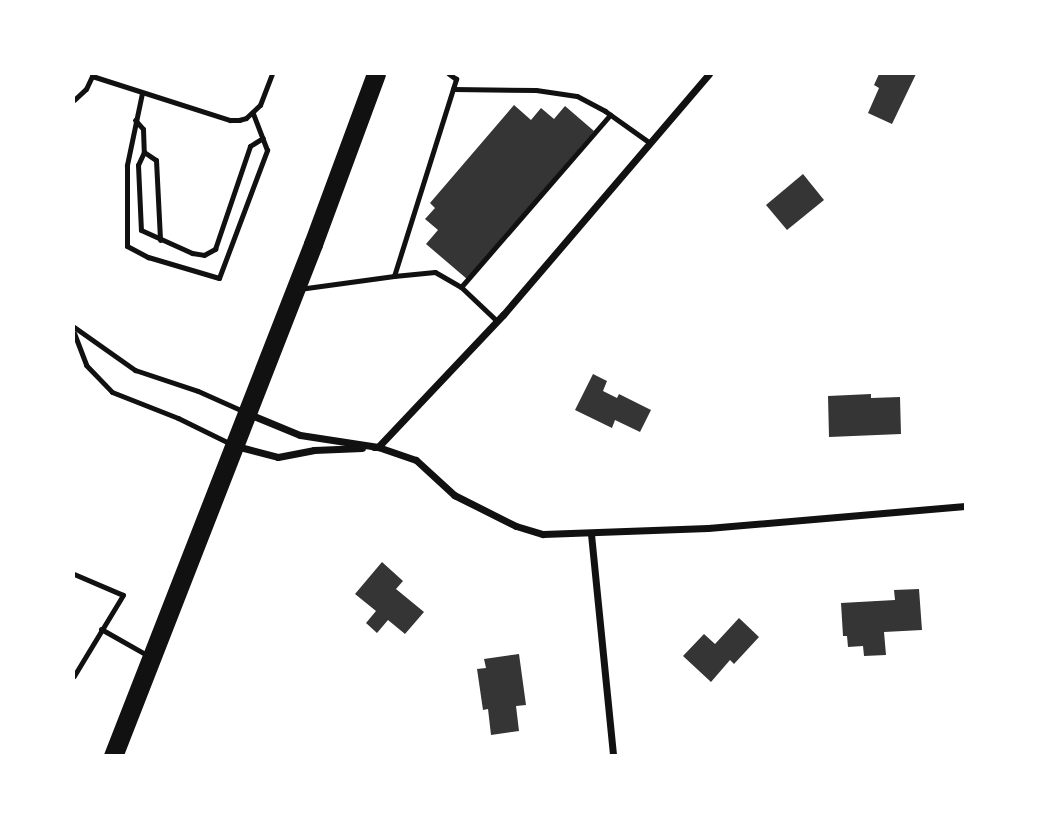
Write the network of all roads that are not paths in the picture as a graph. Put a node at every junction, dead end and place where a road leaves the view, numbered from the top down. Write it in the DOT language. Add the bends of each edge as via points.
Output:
graph roads {
  1 [pos="272,74"];
  2 [pos="376,74"];
  3 [pos="449,74"];
  4 [pos="709,74"];
  5 [pos="92,75"];
  6 [pos="453,89"];
  7 [pos="142,93"];
  8 [pos="74,100"];
  9 [pos="253,113"];
  10 [pos="610,115"];
  11 [pos="135,120"];
  12 [pos="262,138"];
  13 [pos="650,143"];
  14 [pos="144,152"];
  15 [pos="160,240"];
  16 [pos="394,276"];
  17 [pos="461,287"];
  18 [pos="296,289"];
  19 [pos="498,321"];
  20 [pos="74,330"];
  21 [pos="245,412"];
  22 [pos="233,445"];
  23 [pos="377,447"];
  24 [pos="965,506"];
  25 [pos="591,534"];
  26 [pos="74,574"];
  27 [pos="101,629"];
  28 [pos="151,658"];
  29 [pos="74,676"];
  30 [pos="113,755"];
  31 [pos="613,755"];
  1 -- 9 [label="lane" via="266,95"];
  2 -- 18 [label="highway"];
  3 -- 6 [label="lane" via="456,79"];
  4 -- 13 [label="street"];
  5 -- 7 [label="lane"];
  5 -- 8 [label="lane"];
  6 -- 10 [label="lane" via="536,90 577,96"];
  6 -- 16 [label="lane"];
  7 -- 9 [label="lane" via="230,120"];
  7 -- 11 [label="lane"];
  9 -- 12 [label="lane"];
  10 -- 13 [label="lane"];
  10 -- 17 [label="lane"];
  11 -- 12 [label="lane" via="127,165 127,246 219,278 267,150"];
  11 -- 14 [label="lane" via="143,129"];
  12 -- 15 [label="lane" via="250,146 215,250 204,255 192,253"];
  13 -- 19 [label="street"];
  14 -- 15 [label="lane" via="156,160"];
  14 -- 15 [label="lane" via="138,165 139,221 141,230"];
  16 -- 17 [label="lane" via="435,272"];
  16 -- 18 [label="lane"];
  17 -- 19 [label="lane"];
  18 -- 21 [label="highway"];
  19 -- 23 [label="street"];
  20 -- 21 [label="lane" via="135,370"];
  20 -- 22 [label="lane" via="86,365 111,392"];
  21 -- 22 [label="highway"];
  21 -- 23 [label="street" via="300,435"];
  22 -- 23 [label="street" via="278,457"];
  22 -- 28 [label="highway"];
  23 -- 25 [label="street" via="416,460 454,495 516,526 543,534"];
  24 -- 25 [label="street"];
  25 -- 31 [label="street"];
  26 -- 27 [label="lane" via="123,595"];
  27 -- 28 [label="lane"];
  27 -- 29 [label="lane"];
  28 -- 30 [label="highway"];
}
